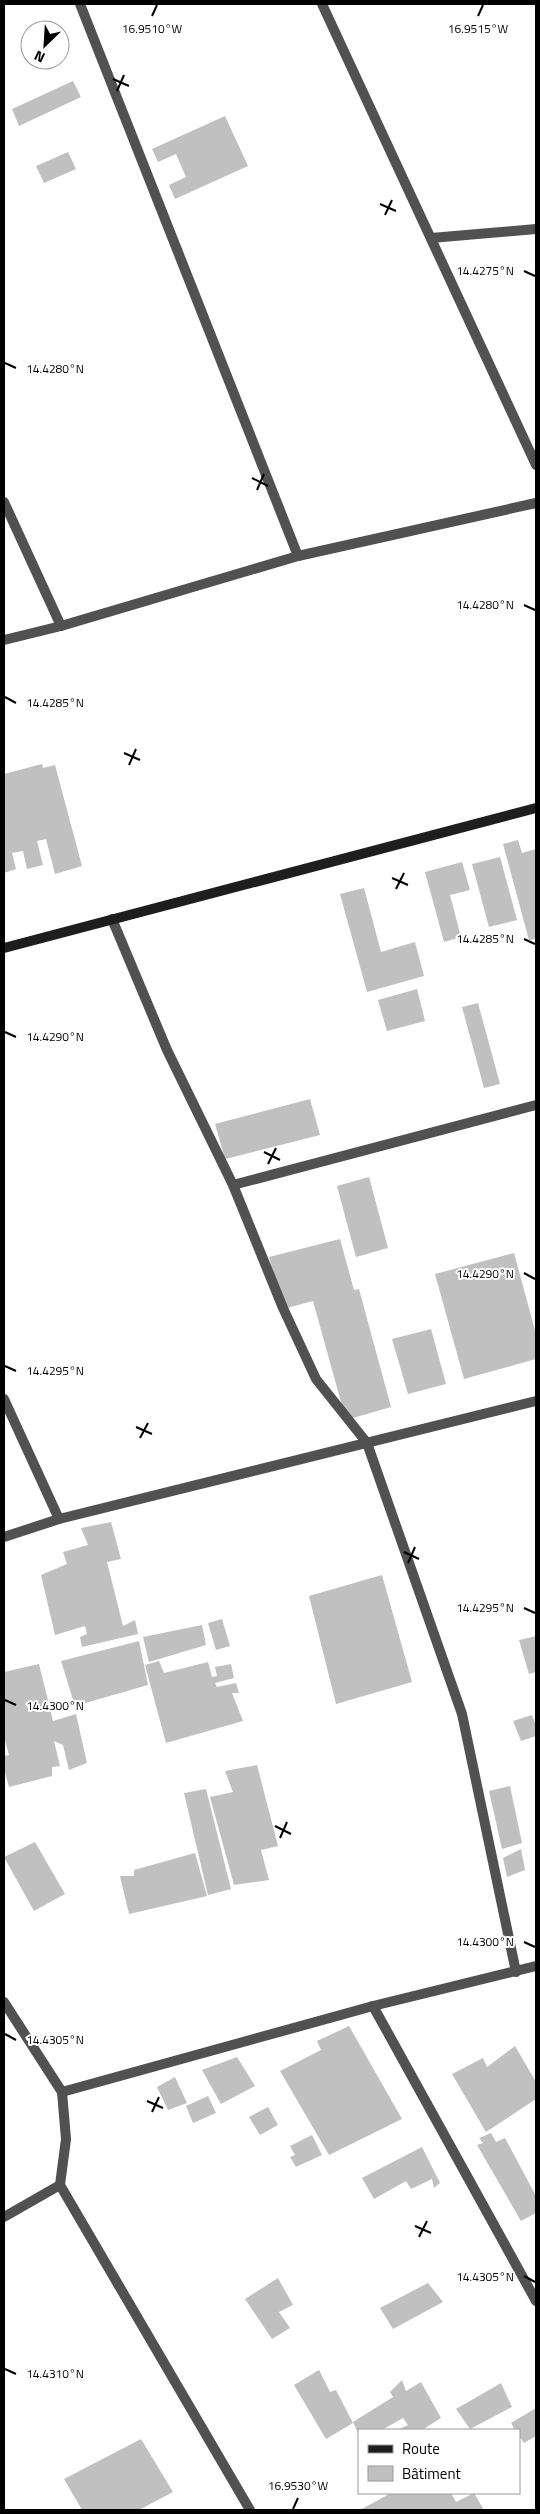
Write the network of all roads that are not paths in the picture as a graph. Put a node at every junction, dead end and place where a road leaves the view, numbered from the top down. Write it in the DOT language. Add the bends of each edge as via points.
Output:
graph roads {
  1 [pos="80,4"];
  2 [pos="322,4"];
  3 [pos="536,229"];
  4 [pos="431,238"];
  5 [pos="536,465"];
  6 [pos="4,502"];
  7 [pos="536,504"];
  8 [pos="298,556"];
  9 [pos="61,626"];
  10 [pos="4,640"];
  11 [pos="536,808"];
  12 [pos="112,919"];
  13 [pos="4,948"];
  14 [pos="536,1105"];
  15 [pos="233,1186"];
  16 [pos="4,1399"];
  17 [pos="536,1401"];
  18 [pos="367,1443"];
  19 [pos="59,1519"];
  20 [pos="4,1537"];
  21 [pos="536,1966"];
  22 [pos="516,1972"];
  23 [pos="4,2002"];
  24 [pos="373,2006"];
  25 [pos="62,2092"];
  26 [pos="60,2185"];
  27 [pos="4,2217"];
  28 [pos="536,2301"];
  29 [pos="250,2510"];
  1 -- 8 [label="street"];
  2 -- 4 [label="street"];
  3 -- 4 [label="street"];
  4 -- 5 [label="street"];
  6 -- 9 [label="street"];
  7 -- 8 [label="street"];
  8 -- 9 [label="street"];
  9 -- 10 [label="street"];
  11 -- 12 [label="main road"];
  12 -- 13 [label="main road"];
  12 -- 15 [label="street" via="167,1050"];
  14 -- 15 [label="street"];
  15 -- 18 [label="street" via="316,1379"];
  16 -- 19 [label="street"];
  17 -- 18 [label="street"];
  18 -- 19 [label="street"];
  18 -- 22 [label="street" via="462,1714"];
  19 -- 20 [label="street"];
  21 -- 22 [label="street"];
  22 -- 24 [label="street"];
  23 -- 25 [label="street"];
  24 -- 25 [label="street"];
  24 -- 28 [label="street"];
  25 -- 26 [label="street" via="66,2139"];
  26 -- 27 [label="street"];
  26 -- 29 [label="street"];
}
